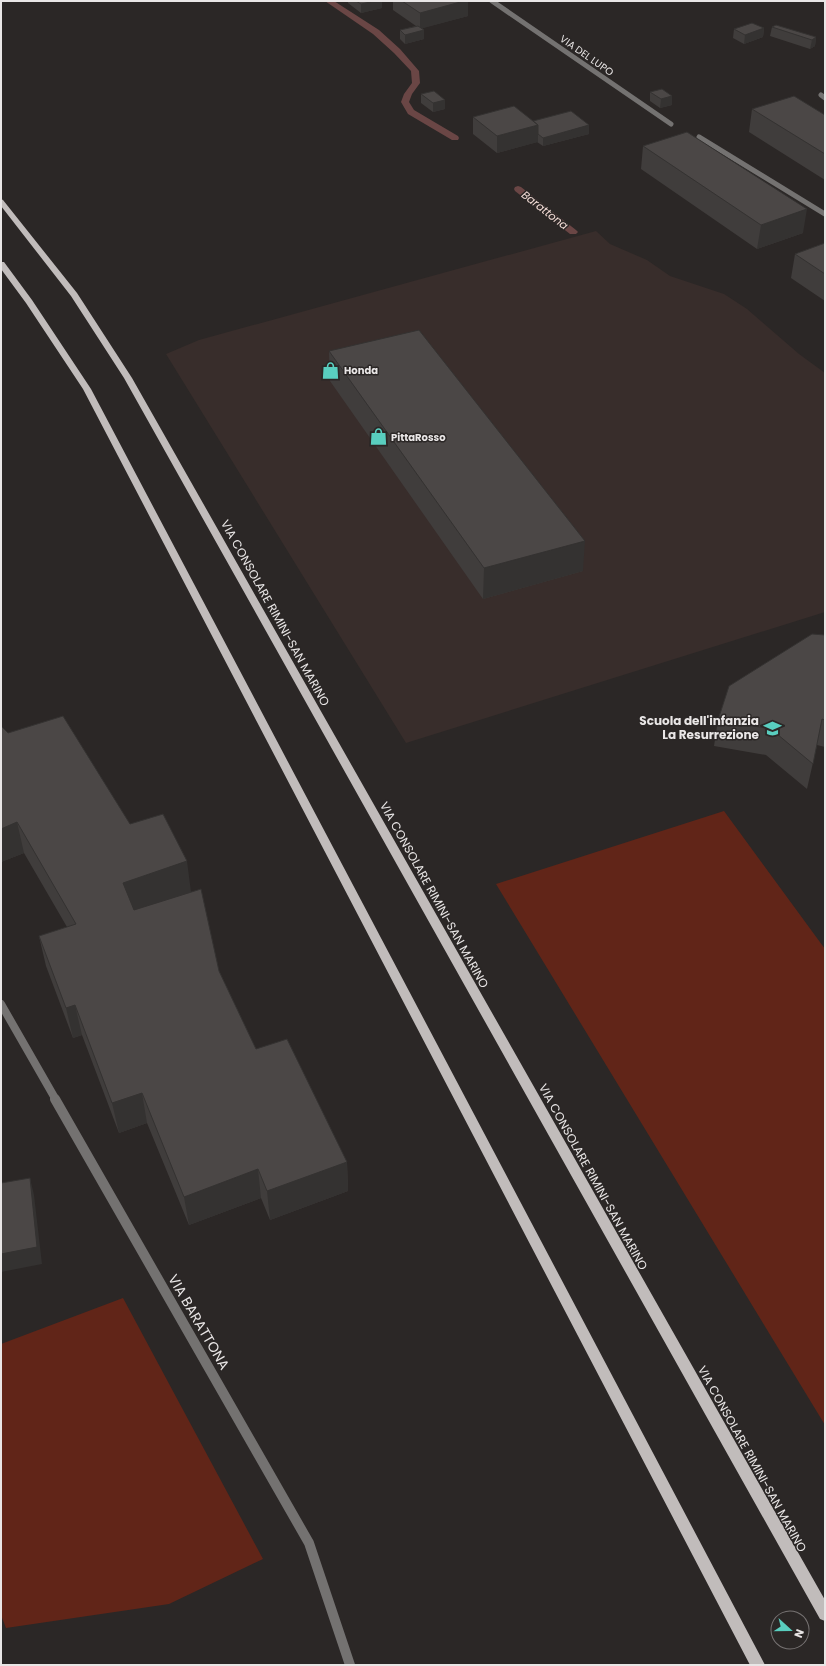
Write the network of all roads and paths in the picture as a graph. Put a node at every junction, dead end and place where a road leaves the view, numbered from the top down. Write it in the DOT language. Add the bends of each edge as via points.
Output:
graph roads {
  1 [pos="492,1"];
  2 [pos="671,124"];
  3 [pos="699,137"];
  4 [pos="1,201"];
  5 [pos="825,214"];
  6 [pos="1,264"];
  7 [pos="1,1004"];
  8 [pos="825,1614"];
  9 [pos="350,1665"];
  10 [pos="758,1665"];
  1 -- 2 [label="street, VIA DEL LUPO"];
  3 -- 5 [label="street"];
  4 -- 8 [label="main road, VIA CONSOLARE RIMINI-SAN MARINO" via="74,294 128,378"];
  6 -- 10 [label="main road" via="87,389"];
  7 -- 9 [label="street, VIA BARATTONA" via="309,1543"];
}
